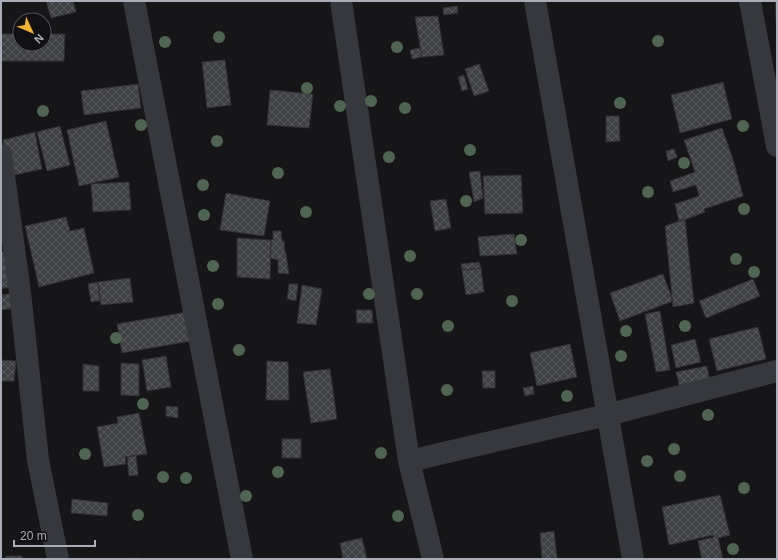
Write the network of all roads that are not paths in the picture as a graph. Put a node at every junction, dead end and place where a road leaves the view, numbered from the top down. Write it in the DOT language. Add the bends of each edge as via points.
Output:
graph roads {
  1 [pos="134,1"];
  2 [pos="341,1"];
  3 [pos="535,1"];
  4 [pos="750,1"];
  5 [pos="777,146"];
  6 [pos="1,154"];
  7 [pos="777,371"];
  8 [pos="608,415"];
  9 [pos="409,461"];
  10 [pos="58,559"];
  11 [pos="242,559"];
  12 [pos="433,559"];
  13 [pos="633,559"];
  1 -- 11 [label="street"];
  2 -- 9 [label="street"];
  3 -- 8 [label="street"];
  4 -- 5 [label="street"];
  6 -- 10 [label="street" via="20,292 38,460"];
  7 -- 8 [label="street"];
  8 -- 9 [label="street"];
  8 -- 13 [label="street"];
  9 -- 12 [label="street"];
}
